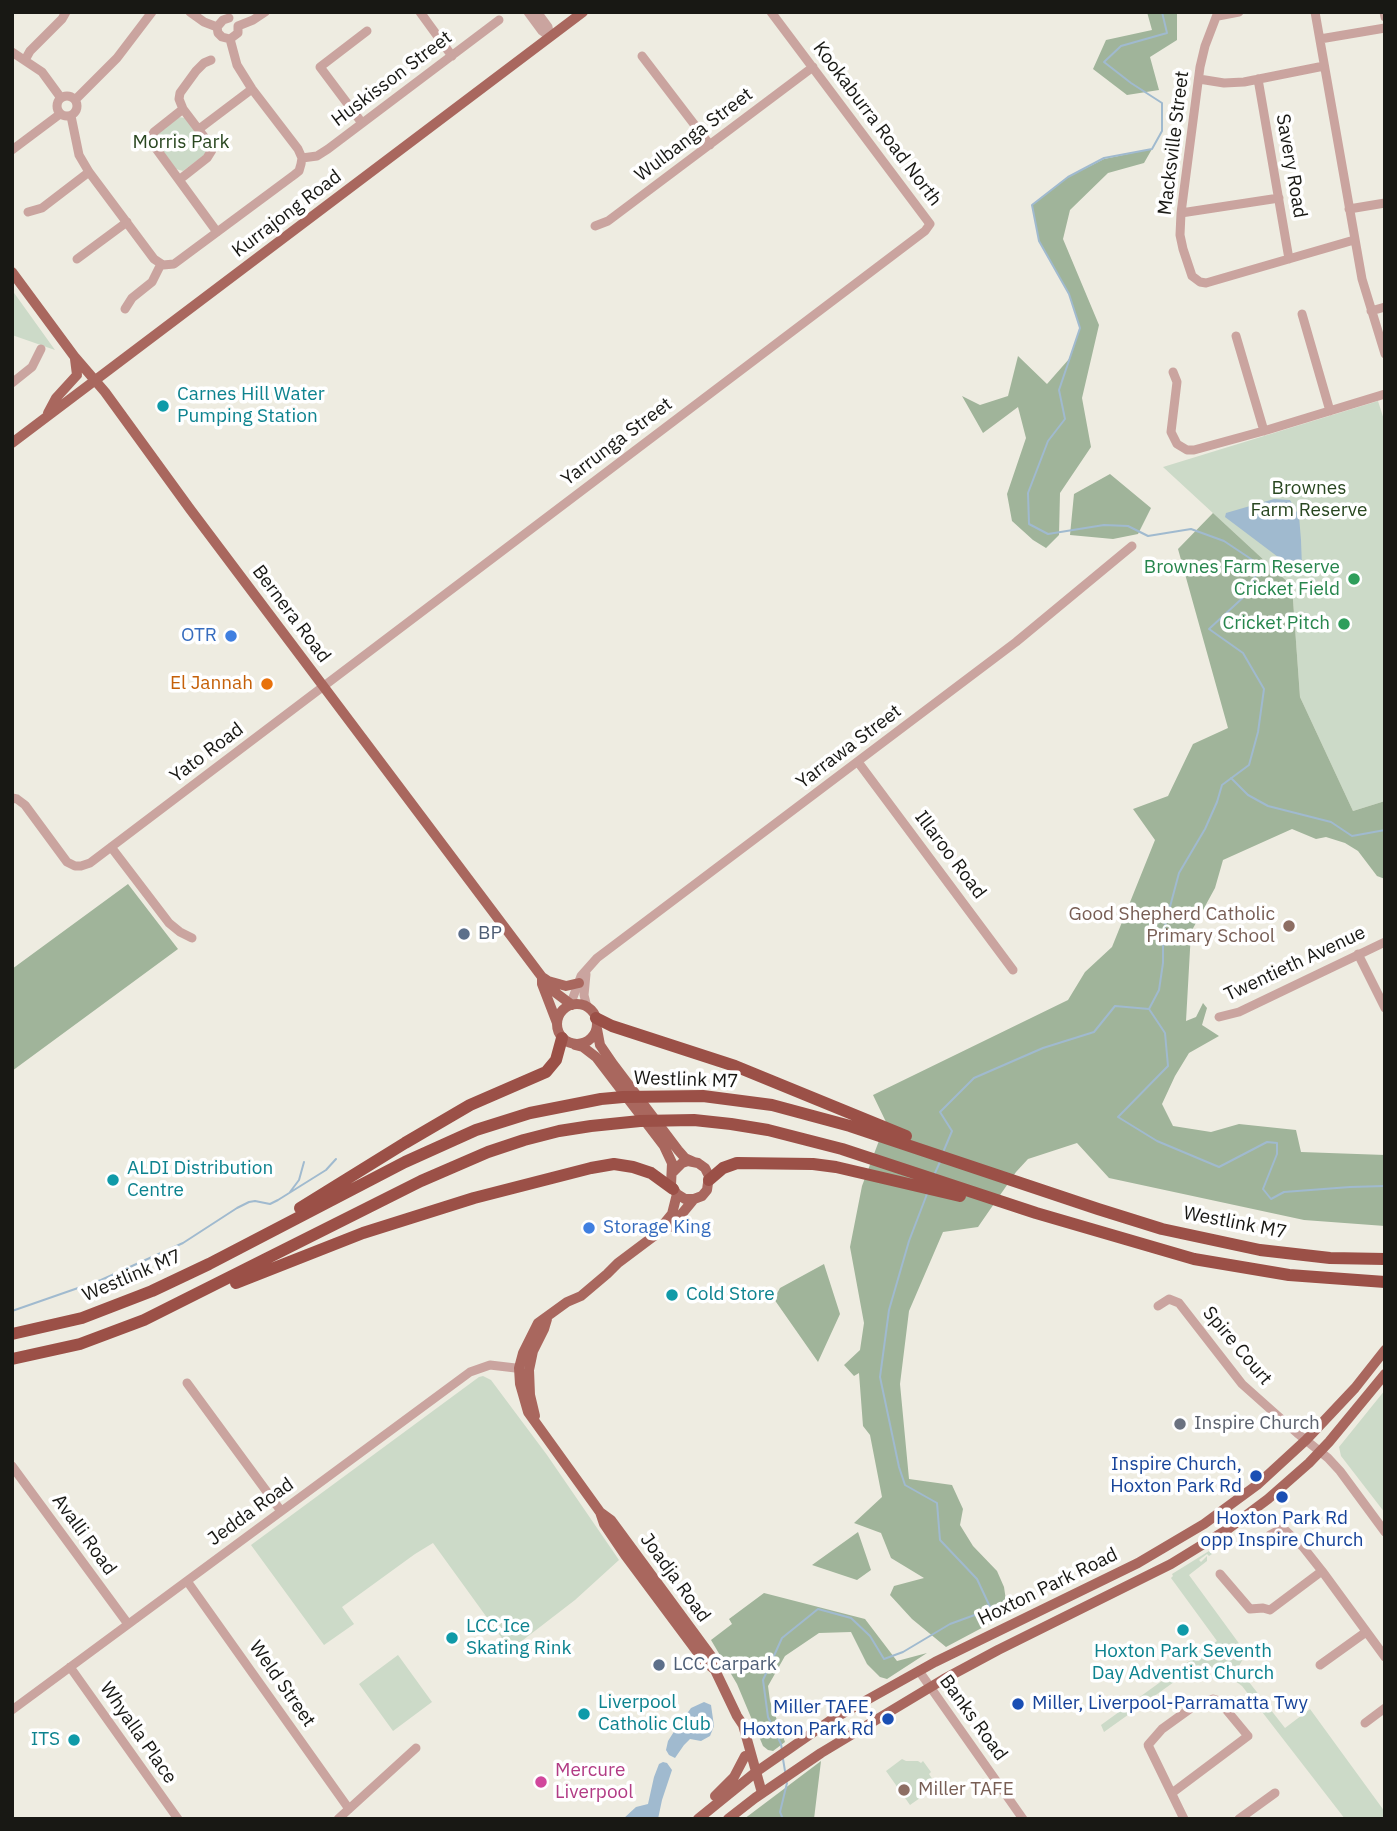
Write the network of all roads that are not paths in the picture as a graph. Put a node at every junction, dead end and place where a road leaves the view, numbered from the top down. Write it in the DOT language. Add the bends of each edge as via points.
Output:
graph roads {
  1 [pos="66,12"];
  2 [pos="152,12"];
  3 [pos="190,12"];
  4 [pos="265,12"];
  5 [pos="420,12"];
  6 [pos="528,12"];
  7 [pos="537,12"];
  8 [pos="583,12"];
  9 [pos="771,12"];
  10 [pos="1239,12"];
  11 [pos="1315,12"];
  12 [pos="1218,14"];
  13 [pos="229,15"];
  14 [pos="499,20"];
  15 [pos="238,26"];
  16 [pos="218,27"];
  17 [pos="1385,29"];
  18 [pos="367,31"];
  19 [pos="550,37"];
  20 [pos="230,39"];
  21 [pos="1320,39"];
  22 [pos="12,52"];
  23 [pos="452,56"];
  24 [pos="642,56"];
  25 [pos="25,60"];
  26 [pos="211,60"];
  27 [pos="1324,66"];
  28 [pos="813,67"];
  29 [pos="1199,79"];
  30 [pos="1258,79"];
  31 [pos="252,89"];
  32 [pos="61,98"];
  33 [pos="75,100"];
  34 [pos="183,109"];
  35 [pos="60,114"];
  36 [pos="71,116"];
  37 [pos="362,123"];
  38 [pos="199,129"];
  39 [pos="710,145"];
  40 [pos="12,150"];
  41 [pos="302,158"];
  42 [pos="89,172"];
  43 [pos="179,180"];
  44 [pos="1279,198"];
  45 [pos="1385,203"];
  46 [pos="1349,209"];
  47 [pos="29,212"];
  48 [pos="1181,213"];
  49 [pos="127,222"];
  50 [pos="930,224"];
  51 [pos="595,226"];
  52 [pos="218,232"];
  53 [pos="1354,240"];
  54 [pos="77,259"];
  55 [pos="1289,259"];
  56 [pos="161,264"];
  57 [pos="12,272"];
  58 [pos="1385,307"];
  59 [pos="125,309"];
  60 [pos="1371,311"];
  61 [pos="1302,314"];
  62 [pos="1236,336"];
  63 [pos="41,349"];
  64 [pos="1385,354"];
  65 [pos="74,356"];
  66 [pos="1173,372"];
  67 [pos="95,380"];
  68 [pos="12,383"];
  69 [pos="1385,394"];
  70 [pos="1330,411"];
  71 [pos="44,419"];
  72 [pos="1264,431"];
  73 [pos="12,443"];
  74 [pos="1132,546"];
  75 [pos="323,687"];
  76 [pos="858,762"];
  77 [pos="12,798"];
  78 [pos="111,847"];
  79 [pos="192,938"];
  80 [pos="1385,942"];
  81 [pos="1358,954"];
  82 [pos="1013,970"];
  83 [pos="586,972"];
  84 [pos="545,979"];
  85 [pos="579,983"];
  86 [pos="572,1004"];
  87 [pos="587,1007"];
  88 [pos="1385,1008"];
  89 [pos="1219,1017"];
  90 [pos="556,1023"];
  91 [pos="597,1023"];
  92 [pos="562,1038"];
  93 [pos="575,1045"];
  94 [pos="852,1120"];
  95 [pos="694,1162"];
  96 [pos="673,1172"];
  97 [pos="709,1180"];
  98 [pos="675,1191"];
  99 [pos="694,1199"];
  100 [pos="1036,1213"];
  101 [pos="654,1236"];
  102 [pos="1385,1259"];
  103 [pos="1385,1282"];
  104 [pos="1158,1306"];
  105 [pos="50,1326"];
  106 [pos="116,1332"];
  107 [pos="12,1334"];
  108 [pos="1385,1350"];
  109 [pos="12,1359"];
  110 [pos="524,1369"];
  111 [pos="1385,1374"];
  112 [pos="187,1383"];
  113 [pos="1306,1440"];
  114 [pos="1320,1451"];
  115 [pos="12,1466"];
  116 [pos="281,1511"];
  117 [pos="1385,1532"];
  118 [pos="1270,1535"];
  119 [pos="1322,1571"];
  120 [pos="1220,1574"];
  121 [pos="187,1581"];
  122 [pos="128,1624"];
  123 [pos="1366,1632"];
  124 [pos="1385,1657"];
  125 [pos="1320,1665"];
  126 [pos="70,1667"];
  127 [pos="919,1671"];
  128 [pos="930,1688"];
  129 [pos="1385,1708"];
  130 [pos="12,1710"];
  131 [pos="737,1716"];
  132 [pos="1364,1723"];
  133 [pos="747,1741"];
  134 [pos="416,1748"];
  135 [pos="745,1756"];
  136 [pos="772,1760"];
  137 [pos="753,1774"];
  138 [pos="1172,1793"];
  139 [pos="1275,1793"];
  140 [pos="758,1795"];
  141 [pos="349,1809"];
  142 [pos="178,1819"];
  143 [pos="338,1819"];
  144 [pos="696,1819"];
  145 [pos="728,1819"];
  146 [pos="1023,1819"];
  147 [pos="1184,1819"];
  148 [pos="1239,1819"];
  1 -- 25 [label="street"];
  2 -- 33 [label="street" via="114,62"];
  3 -- 16 [label="street"];
  4 -- 15 [label="street"];
  5 -- 23 [label="street"];
  6 -- 19 [label="street"];
  7 -- 19 [label="street"];
  8 -- 19 [label="main road, Kurrajong Road"];
  9 -- 28 [label="street, Kookaburra Road North"];
  10 -- 12 [label="street"];
  11 -- 21 [label="street"];
  12 -- 29 [label="street, Macksville Street"];
  13 -- 15 [label="street"];
  13 -- 16 [label="street"];
  14 -- 23 [label="street, Huskisson Street"];
  15 -- 20 [label="street"];
  16 -- 20 [label="street" via="222,37"];
  17 -- 21 [label="street"];
  18 -- 37 [label="street" via="320,67"];
  19 -- 67 [label="main road, Kurrajong Road"];
  20 -- 31 [label="street" via="237,65"];
  21 -- 27 [label="street"];
  22 -- 25 [label="street"];
  23 -- 37 [label="street, Huskisson Street"];
  24 -- 39 [label="street"];
  25 -- 32 [label="street" via="45,75"];
  26 -- 34 [label="street" via="180,93"];
  27 -- 30 [label="street"];
  27 -- 46 [label="street"];
  28 -- 39 [label="street, Wulbanga Street"];
  28 -- 50 [label="street, Kookaburra Road North"];
  29 -- 30 [label="street" via="1224,83"];
  29 -- 48 [label="street, Macksville Street"];
  30 -- 44 [label="street, Savery Road"];
  31 -- 38 [label="street"];
  31 -- 41 [label="street"];
  32 -- 33 [label="street"];
  32 -- 35 [label="street" via="57,104"];
  33 -- 36 [label="street"];
  34 -- 38 [label="street"];
  34 -- 43 [label="street" via="151,139"];
  35 -- 36 [label="street"];
  35 -- 40 [label="street"];
  36 -- 42 [label="street" via="79,155"];
  37 -- 41 [label="street, Huskisson Street" via="320,154"];
  38 -- 43 [label="street" via="211,153"];
  39 -- 51 [label="street, Wulbanga Street"];
  41 -- 52 [label="street" via="297,173"];
  42 -- 47 [label="street" via="42,208"];
  42 -- 49 [label="street"];
  43 -- 52 [label="street"];
  44 -- 48 [label="street"];
  44 -- 55 [label="street, Savery Road"];
  45 -- 46 [label="street"];
  46 -- 53 [label="street"];
  48 -- 55 [label="street, Macksville Street" via="1183,249 1192,276 1200,282"];
  49 -- 54 [label="street"];
  49 -- 56 [label="street"];
  50 -- 75 [label="street, Yarrunga Street"];
  52 -- 56 [label="street" via="174,264"];
  53 -- 55 [label="street, Macksville Street"];
  53 -- 60 [label="street"];
  56 -- 59 [label="street" via="152,282"];
  57 -- 65 [label="main road, Bernera Road"];
  58 -- 60 [label="street"];
  60 -- 64 [label="street"];
  61 -- 70 [label="street"];
  62 -- 72 [label="street"];
  63 -- 68 [label="street" via="32,367"];
  65 -- 67 [label="main road, Bernera Road"];
  65 -- 71 [label="main road" via="77,375"];
  66 -- 72 [label="street" via="1177,382 1171,432 1181,447 1194,450"];
  67 -- 71 [label="main road, Kurrajong Road"];
  67 -- 75 [label="main road, Bernera Road"];
  69 -- 70 [label="street"];
  70 -- 72 [label="street"];
  71 -- 73 [label="main road, Kurrajong Road"];
  74 -- 76 [label="street, Yarrawa Street" via="1016,642"];
  75 -- 78 [label="street, Yato Road"];
  75 -- 84 [label="main road, Bernera Road"];
  76 -- 82 [label="street, Illaroo Road"];
  76 -- 83 [label="street, Yarrawa Street" via="597,958"];
  77 -- 78 [label="street, Yato Road" via="25,805 75,866 85,866"];
  78 -- 79 [label="street" via="169,923"];
  80 -- 81 [label="street, Twentieth Avenue"];
  81 -- 88 [label="street"];
  81 -- 89 [label="street, Twentieth Avenue"];
  83 -- 85 [label="street, Yarrawa Street"];
  83 -- 87 [label="street"];
  84 -- 85 [label="main road" via="566,986"];
  84 -- 86 [label="main road, Bernera Road"];
  84 -- 90 [label="main road, Bernera Road" via="542,984"];
  85 -- 86 [label="street, Yarrawa Street"];
  86 -- 87 [label="main road"];
  86 -- 90 [label="main road" via="561,1011"];
  87 -- 91 [label="main road"];
  90 -- 92 [label="main road"];
  91 -- 93 [label="main road" via="591,1039"];
  91 -- 94 [label="highway" via="735,1066"];
  91 -- 95 [label="main road" via="600,1045 613,1064 678,1150"];
  92 -- 93 [label="main road"];
  92 -- 105 [label="highway" via="556,1060 546,1072 446,1118 216,1255"];
  93 -- 96 [label="main road" via="596,1057 664,1146"];
  94 -- 102 [label="highway, Westlink M7" via="1043,1191 1162,1229 1249,1248"];
  94 -- 105 [label="highway, Westlink M7" via="741,1100 677,1096 601,1099 530,1113 464,1135 405,1162 152,1291"];
  95 -- 96 [label="main road" via="682,1163"];
  95 -- 97 [label="main road" via="705,1168"];
  96 -- 98 [label="main road"];
  97 -- 99 [label="main road" via="705,1193"];
  97 -- 100 [label="highway" via="737,1163 836,1167"];
  98 -- 99 [label="main road"];
  98 -- 101 [label="main road" via="672,1214"];
  98 -- 106 [label="highway" via="642,1170 614,1164 591,1168 363,1233 156,1320"];
  99 -- 101 [label="main road" via="673,1225"];
  100 -- 103 [label="highway, Westlink M7" via="1194,1259 1289,1275"];
  100 -- 106 [label="highway, Westlink M7" via="842,1149 768,1130 694,1121 619,1122 559,1131 467,1160"];
  101 -- 110 [label="main road" via="602,1270 547,1318"];
  104 -- 113 [label="street, Spire Court" via="1169,1299 1179,1303 1242,1384"];
  105 -- 107 [label="highway, Westlink M7"];
  106 -- 109 [label="highway, Westlink M7"];
  108 -- 113 [label="main road, Hoxton Park Road"];
  110 -- 116 [label="street, Jedda Road" via="489,1365 470,1372"];
  110 -- 131 [label="main road, Joadja Road" via="536,1422 711,1656"];
  111 -- 114 [label="main road, Hoxton Park Road"];
  112 -- 116 [label="street"];
  113 -- 114 [label="street, Spire Court"];
  113 -- 127 [label="main road, Hoxton Park Road" via="1256,1485 1177,1541"];
  114 -- 117 [label="street, Spire Court"];
  114 -- 128 [label="main road, Hoxton Park Road" via="1268,1499 1194,1552"];
  115 -- 122 [label="street, Avalli Road"];
  116 -- 121 [label="street, Jedda Road"];
  118 -- 119 [label="street" via="1286,1530"];
  119 -- 120 [label="street" via="1270,1610 1250,1609"];
  119 -- 123 [label="street"];
  121 -- 122 [label="street, Jedda Road"];
  121 -- 141 [label="street, Weld Street"];
  122 -- 126 [label="street, Jedda Road"];
  123 -- 124 [label="street"];
  123 -- 125 [label="street"];
  126 -- 130 [label="street, Jedda Road"];
  126 -- 142 [label="street, Whyalla Place"];
  127 -- 128 [label="street, Banks Road"];
  127 -- 136 [label="main road, Hoxton Park Road" via="831,1720"];
  128 -- 140 [label="main road, Hoxton Park Road"];
  128 -- 146 [label="street, Banks Road"];
  129 -- 132 [label="street"];
  131 -- 133 [label="main road, Joadja Road"];
  131 -- 135 [label="main road, Joadja Road"];
  133 -- 136 [label="main road"];
  133 -- 137 [label="main road, Joadja Road"];
  134 -- 141 [label="street"];
  135 -- 137 [label="main road, Joadja Road"];
  135 -- 144 [label="main road" via="734,1777"];
  136 -- 137 [label="main road, Hoxton Park Road"];
  137 -- 140 [label="main road, Joadja Road"];
  137 -- 144 [label="main road, Hoxton Park Road"];
  138 -- 138 [label="street" via="1248,1736 1219,1701 1198,1703 1148,1745"];
  138 -- 147 [label="street"];
  139 -- 148 [label="street"];
  140 -- 145 [label="main road, Hoxton Park Road"];
  141 -- 143 [label="street"];
}
